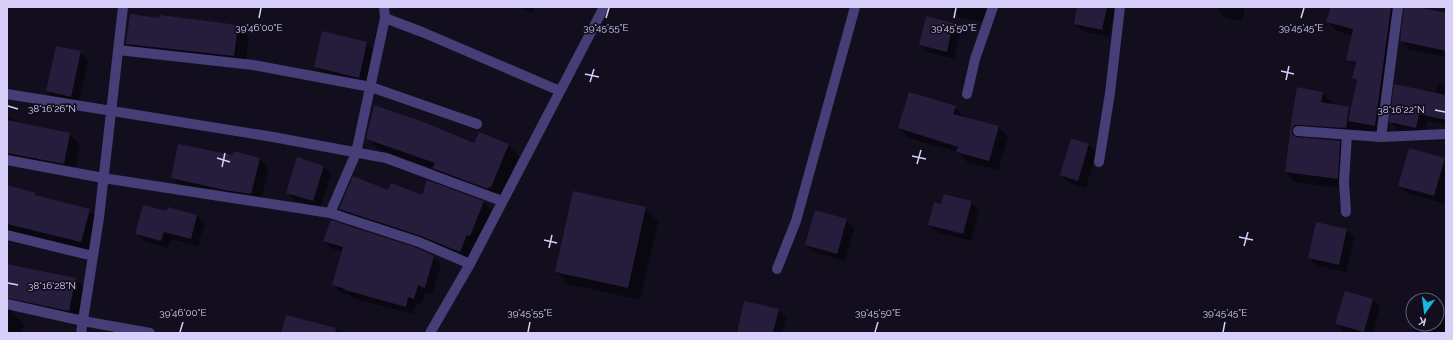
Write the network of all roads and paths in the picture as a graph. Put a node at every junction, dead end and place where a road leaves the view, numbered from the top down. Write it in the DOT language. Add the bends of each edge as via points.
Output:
graph roads {
  1 [pos="123,7"];
  2 [pos="384,7"];
  3 [pos="604,7"];
  4 [pos="855,7"];
  5 [pos="993,7"];
  6 [pos="1120,7"];
  7 [pos="1398,7"];
  8 [pos="385,18"];
  9 [pos="118,50"];
  10 [pos="371,87"];
  11 [pos="560,91"];
  12 [pos="7,94"];
  13 [pos="967,94"];
  14 [pos="111,111"];
  15 [pos="477,124"];
  16 [pos="1298,131"];
  17 [pos="1446,134"];
  18 [pos="1348,135"];
  19 [pos="1381,137"];
  20 [pos="356,153"];
  21 [pos="7,160"];
  22 [pos="1099,162"];
  23 [pos="104,178"];
  24 [pos="502,201"];
  25 [pos="1346,212"];
  26 [pos="330,213"];
  27 [pos="7,235"];
  28 [pos="93,256"];
  29 [pos="470,264"];
  30 [pos="777,269"];
  31 [pos="7,304"];
  32 [pos="83,321"];
  33 [pos="81,333"];
  34 [pos="150,333"];
  35 [pos="430,333"];
  1 -- 9 [label="street"];
  2 -- 8 [label="street"];
  3 -- 11 [label="street"];
  4 -- 30 [label="street" via="796,221"];
  5 -- 13 [label="street" via="975,59"];
  6 -- 22 [label="street"];
  7 -- 19 [label="street"];
  8 -- 10 [label="street"];
  8 -- 11 [label="street"];
  9 -- 10 [label="street" via="253,65"];
  9 -- 14 [label="street"];
  10 -- 15 [label="street"];
  10 -- 20 [label="street"];
  11 -- 24 [label="street"];
  12 -- 14 [label="street"];
  14 -- 20 [label="street"];
  14 -- 23 [label="street"];
  16 -- 18 [label="street"];
  17 -- 19 [label="street"];
  18 -- 19 [label="street"];
  18 -- 25 [label="street" via="1344,182"];
  20 -- 24 [label="street" via="386,158"];
  20 -- 26 [label="street"];
  21 -- 23 [label="street"];
  23 -- 26 [label="street"];
  23 -- 28 [label="street"];
  24 -- 29 [label="street"];
  26 -- 29 [label="street" via="419,242"];
  27 -- 28 [label="street"];
  28 -- 32 [label="street"];
  29 -- 35 [label="street"];
  31 -- 32 [label="street"];
  32 -- 33 [label="street"];
  32 -- 34 [label="street"];
}
